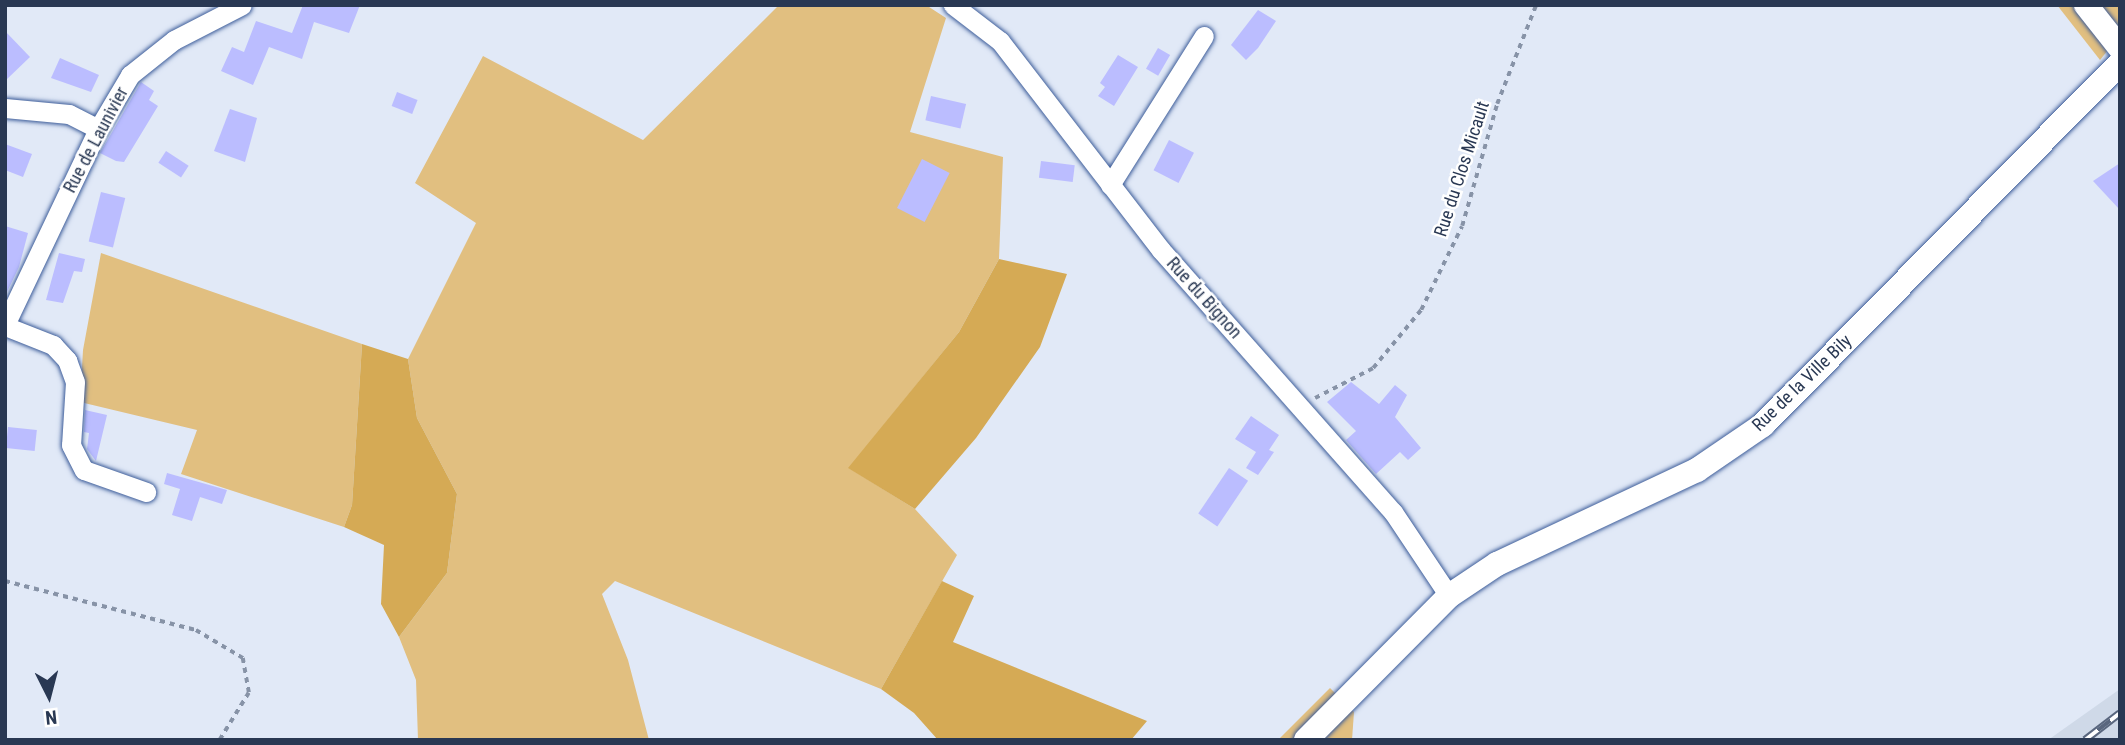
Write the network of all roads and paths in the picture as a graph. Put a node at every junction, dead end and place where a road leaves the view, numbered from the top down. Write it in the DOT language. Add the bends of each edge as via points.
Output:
graph roads {
  1 [pos="242,5"];
  2 [pos="953,5"];
  3 [pos="1536,5"];
  4 [pos="2085,5"];
  5 [pos="1203,36"];
  6 [pos="2120,48"];
  7 [pos="2120,63"];
  8 [pos="5,108"];
  9 [pos="98,129"];
  10 [pos="1110,185"];
  11 [pos="5,325"];
  12 [pos="1301,405"];
  13 [pos="145,492"];
  14 [pos="5,581"];
  15 [pos="1449,596"];
  16 [pos="220,740"];
  17 [pos="1306,740"];
  1 -- 9 [label="street, Rue de Launivier" via="174,40 131,75"];
  2 -- 10 [label="street, Rue du Bignon" via="1000,41"];
  3 -- 12 [label="path, Rue du Clos Micault" via="1497,104 1462,226 1421,310 1373,368"];
  4 -- 6 [label="street"];
  5 -- 10 [label="street"];
  7 -- 15 [label="street, Rue de la Ville Bily" via="1763,425 1697,470 1497,564"];
  8 -- 9 [label="street" via="69,114"];
  9 -- 11 [label="street, Rue de Launivier"];
  10 -- 12 [label="street, Rue du Bignon" via="1161,250"];
  11 -- 13 [label="street" via="53,345 67,360 75,382 71,445 84,470"];
  12 -- 15 [label="street, Rue du Bignon" via="1393,512"];
  14 -- 16 [label="path" via="196,630 243,658 249,693"];
  15 -- 17 [label="street, Rue de la Ville Bily"];
}
